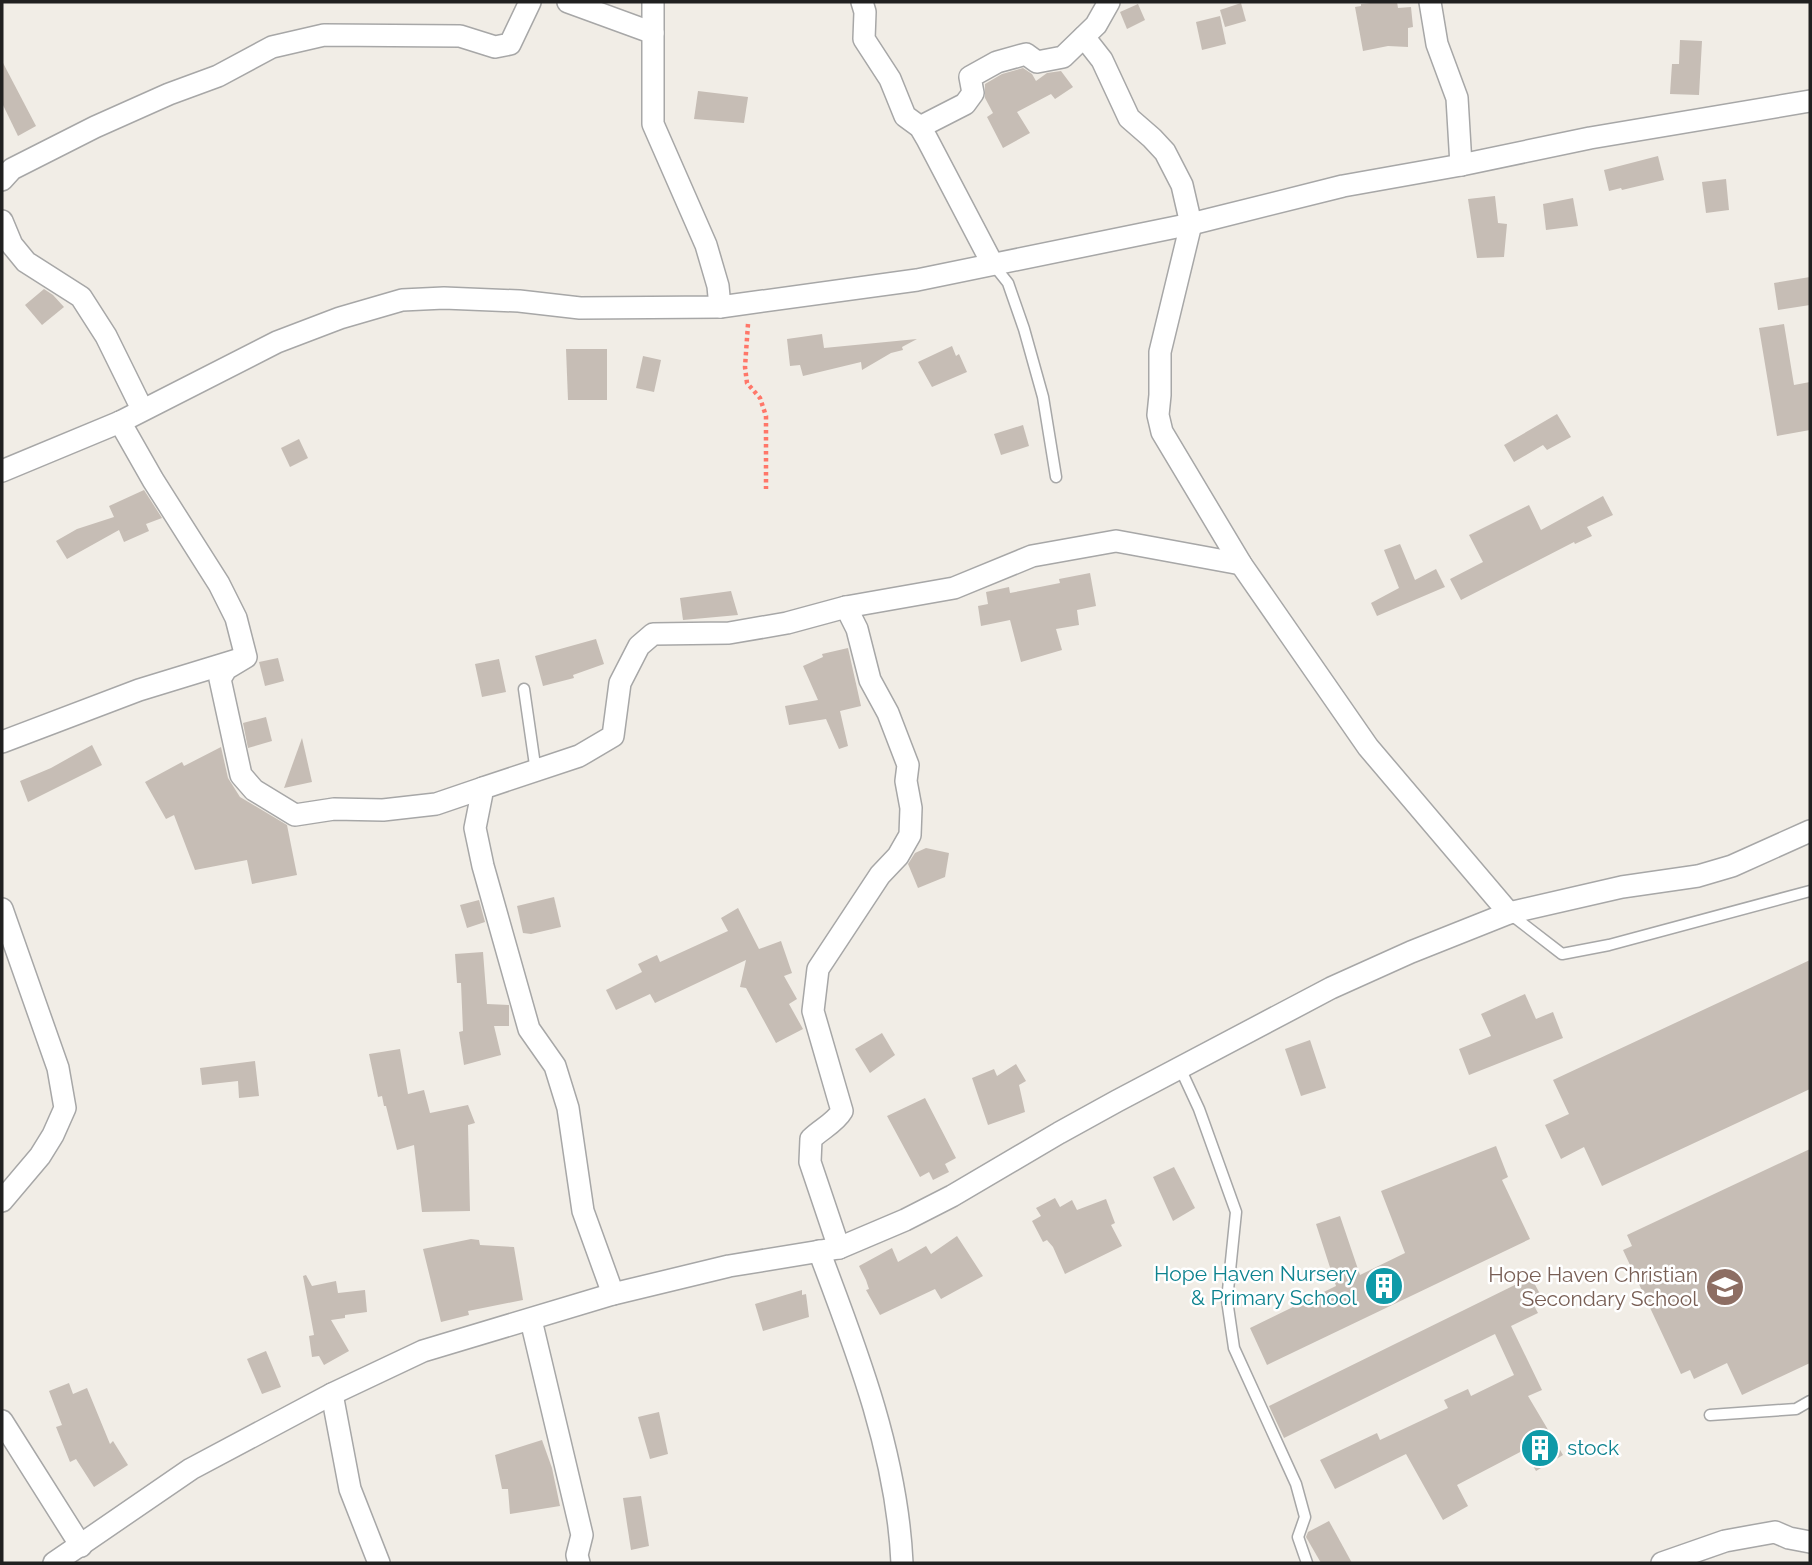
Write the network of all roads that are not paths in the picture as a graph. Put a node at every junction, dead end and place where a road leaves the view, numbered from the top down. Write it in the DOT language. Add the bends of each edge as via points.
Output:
graph roads {
  1 [pos="530,2"];
  2 [pos="568,2"];
  3 [pos="653,2"];
  4 [pos="862,2"];
  5 [pos="1109,2"];
  6 [pos="1430,2"];
  7 [pos="653,33"];
  8 [pos="1084,37"];
  9 [pos="1810,101"];
  10 [pos="919,127"];
  11 [pos="1461,165"];
  12 [pos="2,180"];
  13 [pos="2,221"];
  14 [pos="1191,224"];
  15 [pos="992,263"];
  16 [pos="720,307"];
  17 [pos="142,409"];
  18 [pos="120,422"];
  19 [pos="2,471"];
  20 [pos="1056,477"];
  21 [pos="1241,564"];
  22 [pos="846,607"];
  23 [pos="246,657"];
  24 [pos="524,689"];
  25 [pos="2,742"];
  26 [pos="537,772"];
  27 [pos="483,788"];
  28 [pos="1810,831"];
  29 [pos="1810,891"];
  30 [pos="2,909"];
  31 [pos="1509,913"];
  32 [pos="1180,1068"];
  33 [pos="2,1201"];
  34 [pos="829,1249"];
  35 [pos="614,1294"];
  36 [pos="531,1320"];
  37 [pos="332,1394"];
  38 [pos="1810,1401"];
  39 [pos="1710,1415"];
  40 [pos="2,1421"];
  41 [pos="1810,1542"];
  42 [pos="81,1546"];
  43 [pos="60,1562"];
  44 [pos="379,1563"];
  45 [pos="579,1563"];
  46 [pos="902,1563"];
  47 [pos="1307,1563"];
  48 [pos="1662,1563"];
  1 -- 12 [label="street" via="510,44 495,47 460,36 324,35 272,47 218,76 94,127 12,169"];
  2 -- 7 [label="street"];
  3 -- 7 [label="street"];
  4 -- 10 [label="street" via="864,39 890,79 905,116"];
  5 -- 8 [label="street"];
  6 -- 11 [label="street" via="1437,44 1457,98"];
  7 -- 16 [label="street" via="653,124 706,245"];
  8 -- 10 [label="street" via="1063,57 1037,62 1026,54 997,62 970,77 973,93 965,104"];
  8 -- 14 [label="street" via="1102,60 1129,118 1165,152 1182,185"];
  9 -- 11 [label="street"];
  10 -- 15 [label="street"];
  11 -- 14 [label="street" via="1343,186"];
  13 -- 17 [label="street" via="26,262 81,297"];
  14 -- 15 [label="street"];
  14 -- 21 [label="street" via="1160,352 1158,415 1162,432"];
  15 -- 16 [label="street" via="917,279"];
  15 -- 20 [label="lane" via="1008,283 1024,329 1043,397"];
  16 -- 17 [label="street" via="580,309 519,301 402,300 277,342"];
  17 -- 18 [label="street"];
  18 -- 19 [label="street"];
  18 -- 23 [label="street" via="219,584 236,618"];
  21 -- 22 [label="street" via="1116,541 1032,556 954,588"];
  21 -- 31 [label="street" via="1368,747"];
  22 -- 26 [label="street" via="729,633 653,634 639,646 620,682 613,736 579,756"];
  22 -- 34 [label="street" via="857,629 870,680 908,765 911,808 910,835 898,856 880,875 818,969 813,1011 842,1111 811,1139 810,1162"];
  23 -- 25 [label="street" via="139,690"];
  23 -- 27 [label="street" via="226,669 220,679 241,775 254,790 295,815 436,804"];
  24 -- 26 [label="lane"];
  26 -- 27 [label="street"];
  27 -- 35 [label="street" via="475,828 483,866 528,1029 555,1066 568,1108 583,1211"];
  28 -- 31 [label="street" via="1698,876 1572,897"];
  29 -- 31 [label="lane" via="1562,954"];
  30 -- 33 [label="street" via="58,1068 65,1108 40,1156"];
  31 -- 32 [label="street" via="1331,988"];
  32 -- 34 [label="street" via="952,1196"];
  32 -- 47 [label="lane" via="1236,1212 1227,1300 1234,1348 1296,1484 1305,1517 1298,1537"];
  34 -- 35 [label="street" via="729,1266"];
  34 -- 46 [label="street" via="887,1456"];
  35 -- 36 [label="street"];
  36 -- 37 [label="street" via="423,1351"];
  36 -- 45 [label="street" via="582,1535"];
  37 -- 42 [label="street" via="191,1469"];
  37 -- 44 [label="street" via="350,1489"];
  38 -- 39 [label="lane" via="1796,1409"];
  40 -- 42 [label="street"];
  41 -- 48 [label="street" via="1775,1532 1726,1541"];
  42 -- 43 [label="street"];
}
